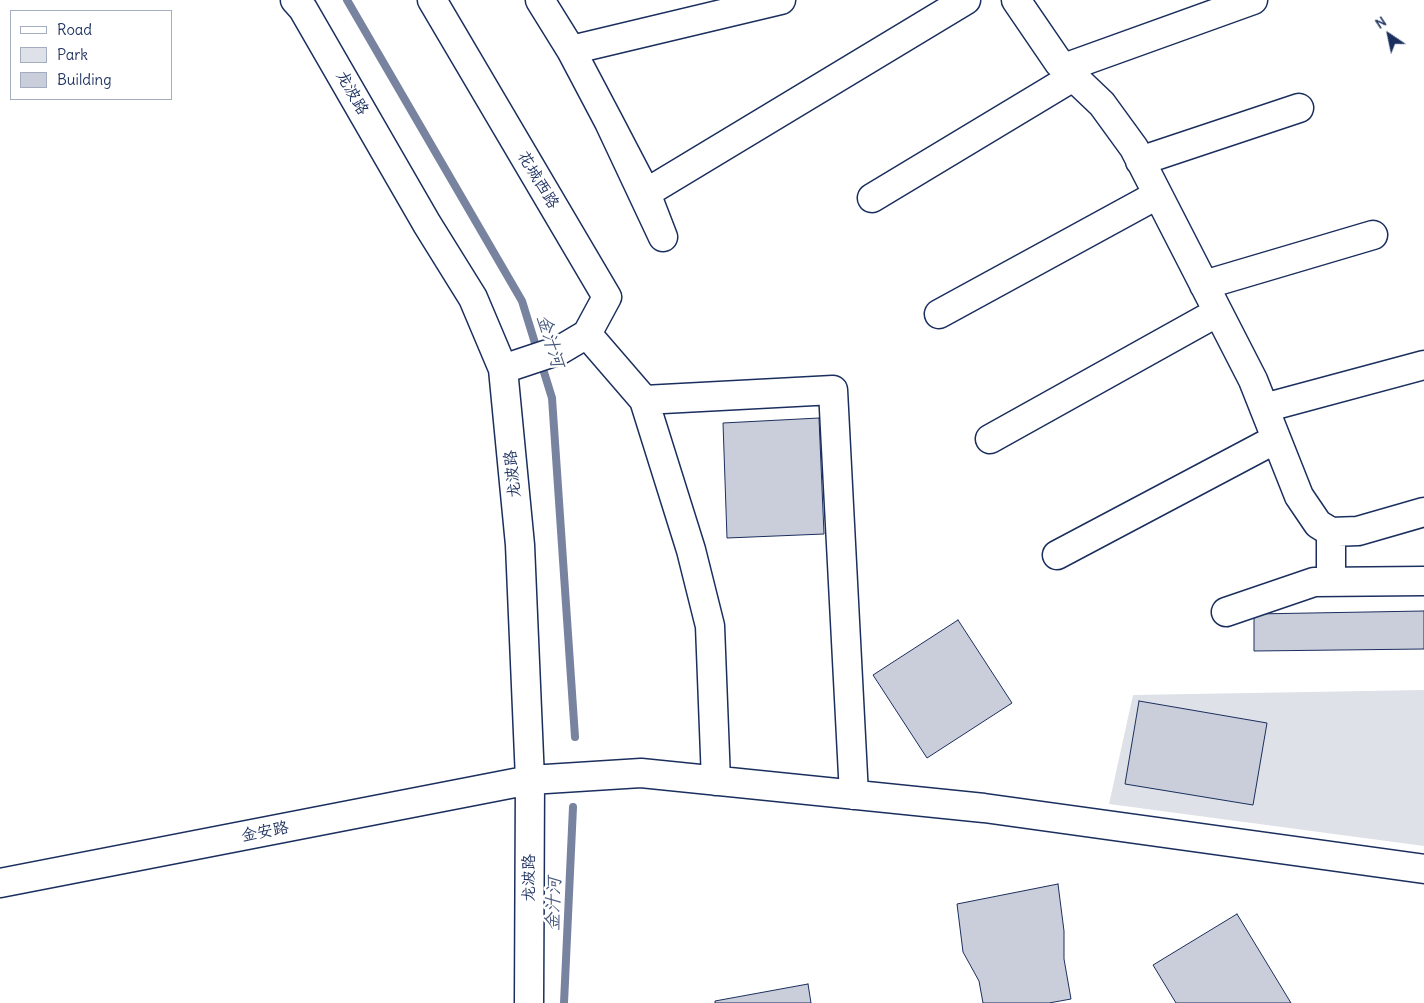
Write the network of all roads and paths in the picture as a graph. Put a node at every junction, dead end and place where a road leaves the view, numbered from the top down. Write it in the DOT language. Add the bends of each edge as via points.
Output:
graph roads {
  1 [pos="295,0"];
  2 [pos="432,0"];
  3 [pos="540,0"];
  4 [pos="781,0"];
  5 [pos="966,0"];
  6 [pos="1016,0"];
  7 [pos="1254,0"];
  8 [pos="570,50"];
  9 [pos="1068,72"];
  10 [pos="1299,108"];
  11 [pos="608,122"];
  12 [pos="1140,161"];
  13 [pos="646,193"];
  14 [pos="1156,195"];
  15 [pos="872,198"];
  16 [pos="1373,236"];
  17 [pos="1204,285"];
  18 [pos="1218,312"];
  19 [pos="939,314"];
  20 [pos="587,334"];
  21 [pos="1424,365"];
  22 [pos="503,368"];
  23 [pos="644,400"];
  24 [pos="1264,408"];
  25 [pos="990,439"];
  26 [pos="1276,439"];
  27 [pos="1424,512"];
  28 [pos="1331,532"];
  29 [pos="1057,555"];
  30 [pos="1424,581"];
  31 [pos="1330,582"];
  32 [pos="1226,612"];
  33 [pos="530,780"];
  34 [pos="716,780"];
  35 [pos="854,795"];
  36 [pos="1424,869"];
  37 [pos="0,884"];
  38 [pos="529,1003"];
  1 -- 22 [label="street, 龙波路" via="473,298"];
  2 -- 20 [label="street, 花城西路" via="608,297"];
  3 -- 8 [label="street"];
  4 -- 8 [label="street"];
  5 -- 13 [label="street"];
  6 -- 9 [label="street"];
  7 -- 9 [label="street"];
  8 -- 11 [label="street"];
  9 -- 12 [label="street" via="1102,104"];
  9 -- 15 [label="street"];
  10 -- 12 [label="street"];
  11 -- 13 [label="street"];
  11 -- 13 [label="street" via="663,237"];
  12 -- 14 [label="street"];
  14 -- 17 [label="street"];
  14 -- 19 [label="street"];
  16 -- 17 [label="street"];
  17 -- 18 [label="street"];
  18 -- 24 [label="street"];
  18 -- 25 [label="street"];
  20 -- 22 [label="street, 花城西路" via="560,350"];
  20 -- 23 [label="street"];
  21 -- 24 [label="street"];
  22 -- 33 [label="street, 龙波路" via="520,545"];
  23 -- 34 [label="street" via="691,550 710,626"];
  23 -- 35 [label="street" via="834,390"];
  24 -- 26 [label="street"];
  26 -- 28 [label="street" via="1299,496 1318,524"];
  26 -- 29 [label="street"];
  27 -- 28 [label="street" via="1358,531"];
  28 -- 31 [label="street"];
  30 -- 31 [label="street"];
  31 -- 32 [label="street" via="1314,582"];
  33 -- 34 [label="street, 金安路" via="641,773"];
  33 -- 37 [label="street, 金安路"];
  33 -- 38 [label="street, 龙波路"];
  34 -- 35 [label="street, 金安路"];
  35 -- 36 [label="street, 金安路" via="994,809"];
}
